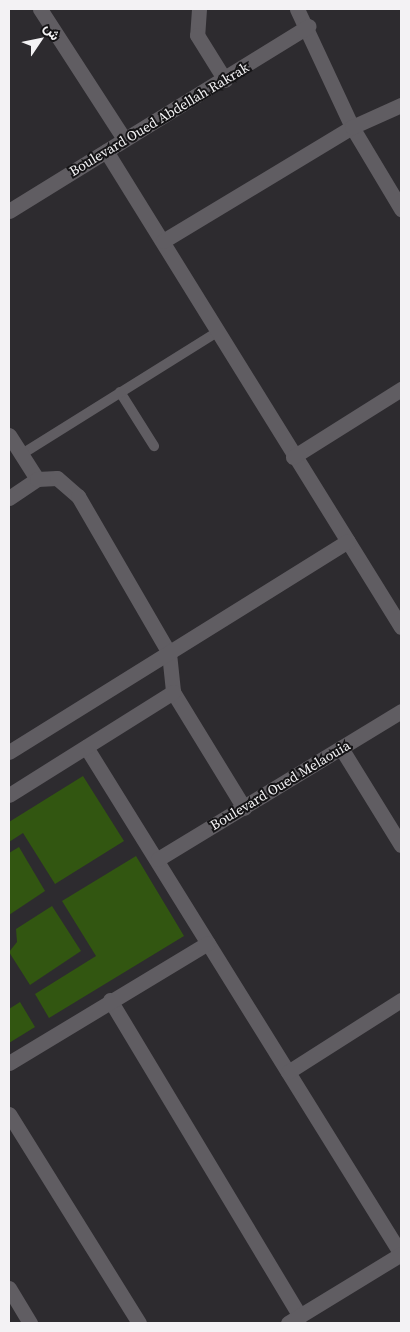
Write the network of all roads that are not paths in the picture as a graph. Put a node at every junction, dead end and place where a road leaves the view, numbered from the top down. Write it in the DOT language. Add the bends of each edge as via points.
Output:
graph roads {
  1 [pos="40,9"];
  2 [pos="297,9"];
  3 [pos="198,11"];
  4 [pos="308,26"];
  5 [pos="225,80"];
  6 [pos="401,104"];
  7 [pos="352,127"];
  8 [pos="124,140"];
  9 [pos="106,150"];
  10 [pos="401,209"];
  11 [pos="9,211"];
  12 [pos="164,241"];
  13 [pos="217,332"];
  14 [pos="401,390"];
  15 [pos="120,392"];
  16 [pos="9,435"];
  17 [pos="154,446"];
  18 [pos="22,454"];
  19 [pos="293,457"];
  20 [pos="37,479"];
  21 [pos="9,498"];
  22 [pos="348,541"];
  23 [pos="401,627"];
  24 [pos="169,653"];
  25 [pos="173,692"];
  26 [pos="401,711"];
  27 [pos="86,747"];
  28 [pos="341,748"];
  29 [pos="9,752"];
  30 [pos="9,795"];
  31 [pos="244,808"];
  32 [pos="401,845"];
  33 [pos="158,859"];
  34 [pos="208,943"];
  35 [pos="110,1000"];
  36 [pos="401,1000"];
  37 [pos="9,1063"];
  38 [pos="288,1072"];
  39 [pos="9,1114"];
  40 [pos="401,1254"];
  41 [pos="9,1288"];
  42 [pos="294,1320"];
  43 [pos="30,1323"];
  44 [pos="138,1323"];
  1 -- 8 [label="street"];
  2 -- 4 [label="street"];
  3 -- 5 [label="street" via="202,46"];
  4 -- 5 [label="street, Boulevard Oued Abdellah Rakrak"];
  4 -- 7 [label="street"];
  5 -- 8 [label="street, Boulevard Oued Abdellah Rakrak"];
  6 -- 7 [label="street"];
  7 -- 10 [label="street"];
  7 -- 12 [label="street"];
  8 -- 9 [label="street, Boulevard Oued Abdellah Rakrak"];
  9 -- 11 [label="street, Boulevard Oued Abdellah Rakrak"];
  9 -- 12 [label="street"];
  12 -- 13 [label="street"];
  13 -- 15 [label="lane"];
  13 -- 19 [label="street"];
  14 -- 19 [label="street"];
  15 -- 17 [label="lane"];
  15 -- 18 [label="lane"];
  16 -- 18 [label="street"];
  18 -- 20 [label="street"];
  19 -- 22 [label="street"];
  20 -- 21 [label="street"];
  20 -- 24 [label="street" via="58,478 78,496"];
  22 -- 23 [label="street"];
  22 -- 24 [label="street"];
  24 -- 25 [label="street"];
  24 -- 29 [label="street"];
  25 -- 27 [label="street"];
  25 -- 31 [label="street"];
  26 -- 28 [label="street, Boulevard Oued Melaouia"];
  27 -- 30 [label="street"];
  27 -- 33 [label="street"];
  28 -- 31 [label="street, Boulevard Oued Melaouia"];
  28 -- 32 [label="street"];
  31 -- 33 [label="street, Boulevard Oued Melaouia"];
  33 -- 34 [label="street"];
  34 -- 35 [label="street"];
  34 -- 38 [label="street"];
  35 -- 37 [label="street"];
  35 -- 42 [label="street"];
  36 -- 38 [label="street"];
  38 -- 40 [label="street"];
  39 -- 44 [label="street"];
  40 -- 42 [label="street"];
  41 -- 43 [label="street"];
}
